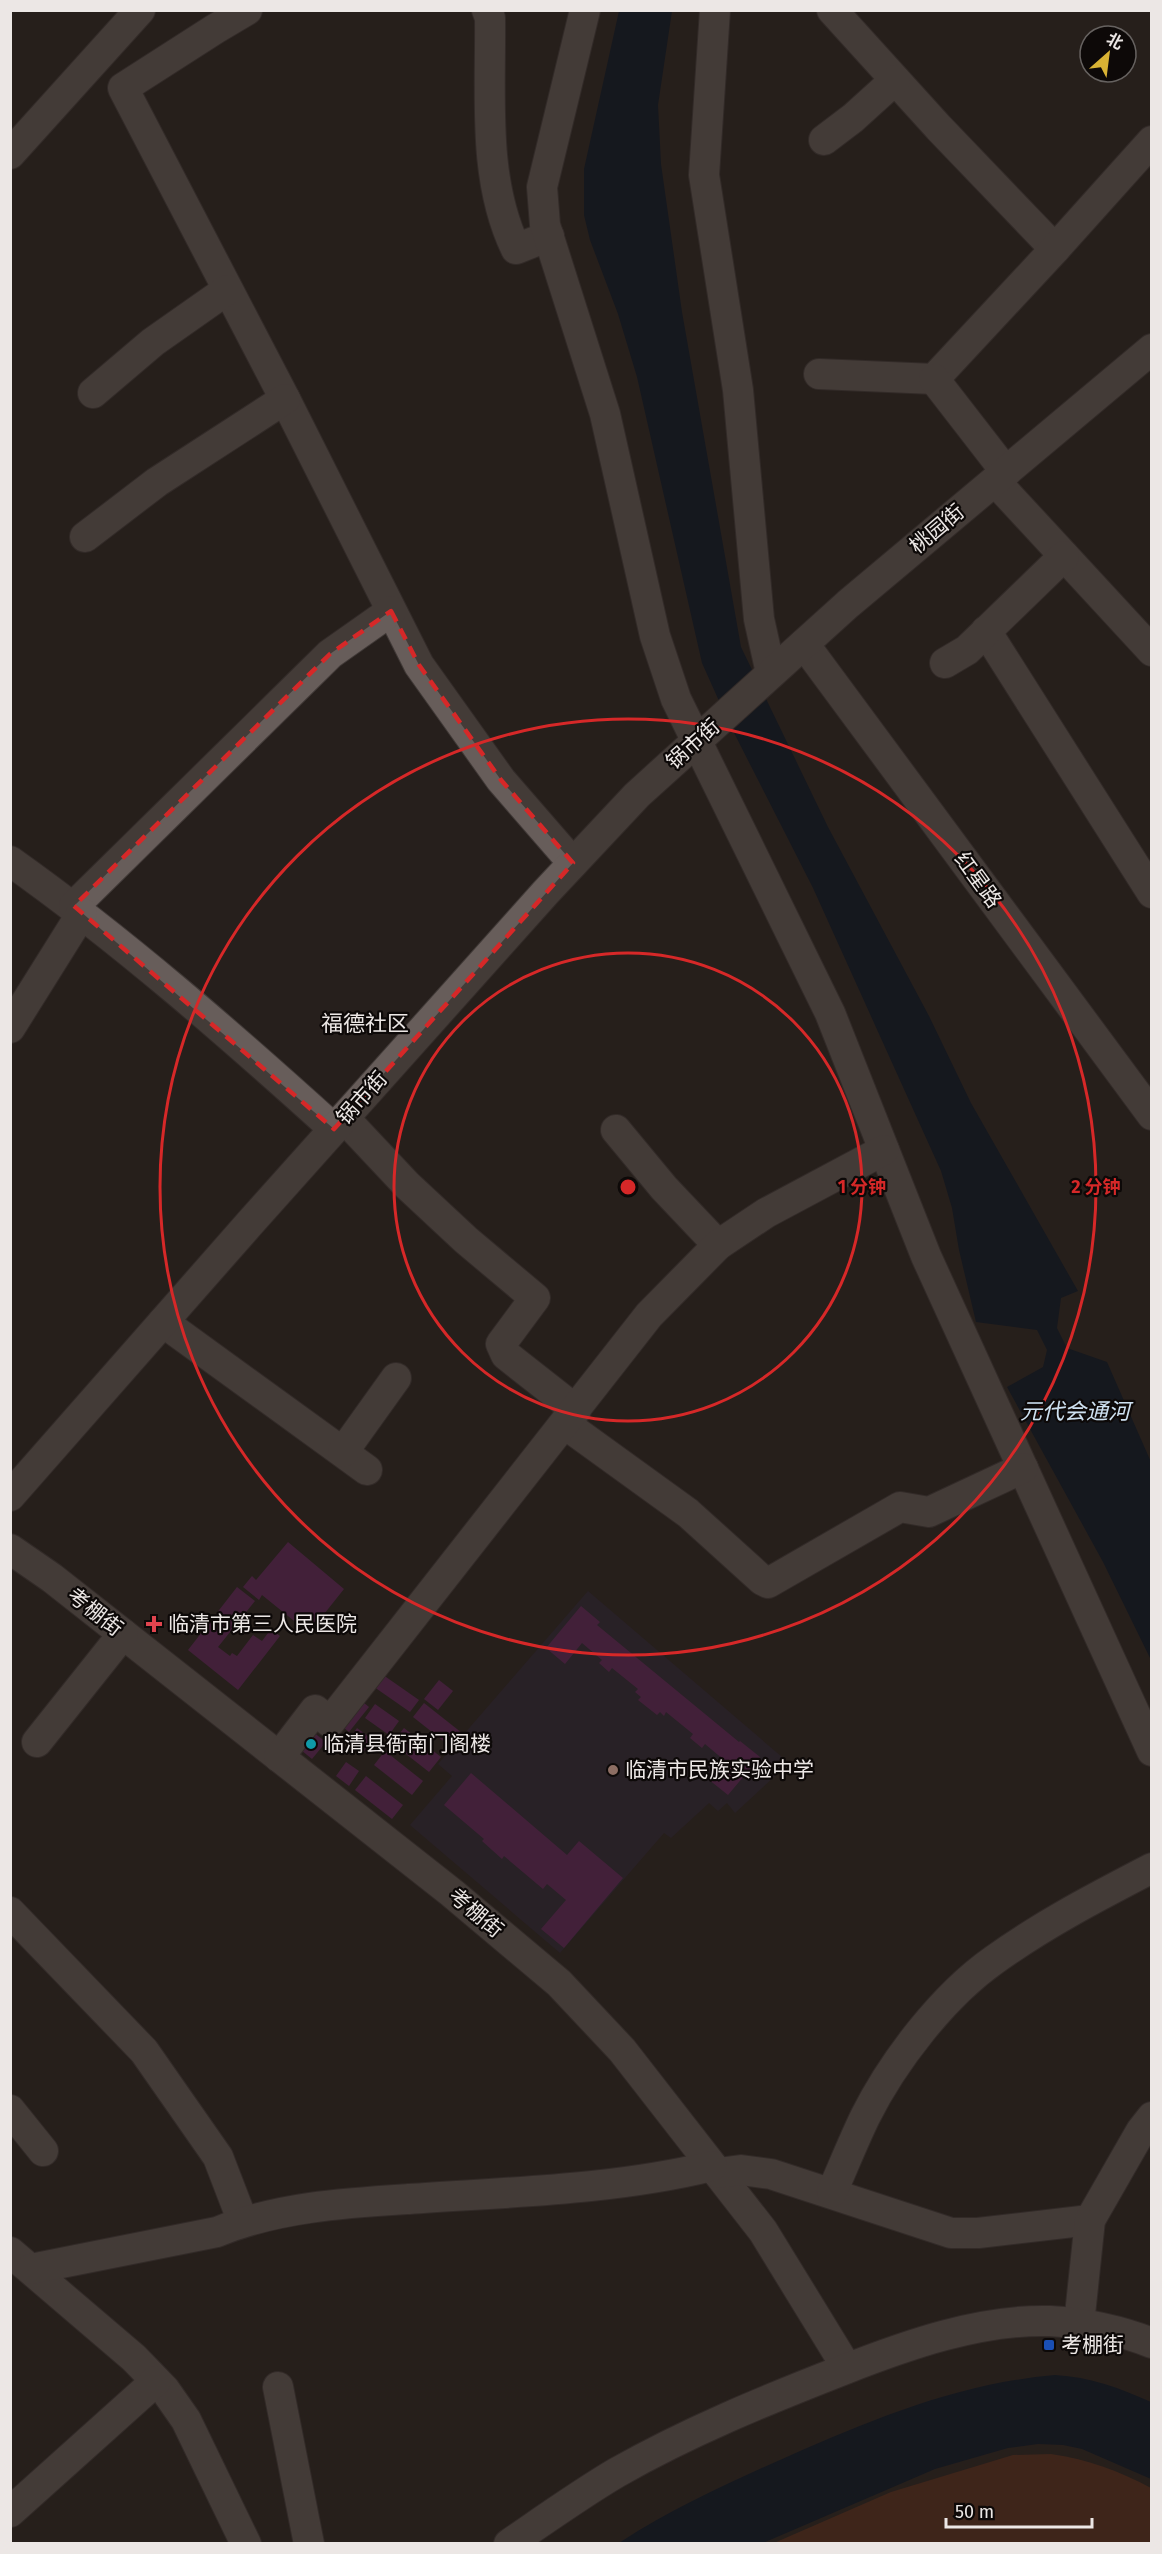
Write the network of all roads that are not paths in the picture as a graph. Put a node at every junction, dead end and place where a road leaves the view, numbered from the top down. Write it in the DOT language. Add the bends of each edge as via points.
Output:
graph roads {
  1 [pos="140,10"];
  2 [pos="247,10"];
  3 [pos="487,10"];
  4 [pos="585,10"];
  5 [pos="715,10"];
  6 [pos="832,10"];
  7 [pos="895,80"];
  8 [pos="824,140"];
  9 [pos="1152,141"];
  10 [pos="10,154"];
  11 [pos="549,236"];
  12 [pos="1056,249"];
  13 [pos="227,290"];
  14 [pos="1152,349"];
  15 [pos="819,374"];
  16 [pos="934,379"];
  17 [pos="93,393"];
  18 [pos="285,399"];
  19 [pos="1000,476"];
  20 [pos="85,537"];
  21 [pos="1064,556"];
  22 [pos="391,610"];
  23 [pos="986,631"];
  24 [pos="804,644"];
  25 [pos="1152,651"];
  26 [pos="945,663"];
  27 [pos="771,673"];
  28 [pos="726,714"];
  29 [pos="696,741"];
  30 [pos="10,861"];
  31 [pos="573,863"];
  32 [pos="1152,893"];
  33 [pos="78,910"];
  34 [pos="10,1028"];
  35 [pos="1152,1116"];
  36 [pos="339,1124"];
  37 [pos="616,1130"];
  38 [pos="884,1150"];
  39 [pos="718,1245"];
  40 [pos="163,1322"];
  41 [pos="396,1378"];
  42 [pos="571,1417"];
  43 [pos="342,1452"];
  44 [pos="1023,1468"];
  45 [pos="367,1470"];
  46 [pos="10,1496"];
  47 [pos="10,1549"];
  48 [pos="123,1634"];
  49 [pos="37,1742"];
  50 [pos="1152,1751"];
  51 [pos="279,1757"];
  52 [pos="1152,1868"];
  53 [pos="10,1912"];
  54 [pos="10,2110"];
  55 [pos="1152,2117"];
  56 [pos="43,2151"];
  57 [pos="715,2170"];
  58 [pos="832,2192"];
  59 [pos="1090,2220"];
  60 [pos="243,2222"];
  61 [pos="21,2261"];
  62 [pos="1078,2324"];
  63 [pos="1152,2343"];
  64 [pos="847,2368"];
  65 [pos="156,2381"];
  66 [pos="278,2387"];
  67 [pos="10,2512"];
  68 [pos="246,2544"];
  69 [pos="309,2544"];
  70 [pos="509,2544"];
  1 -- 10 [label="street"];
  2 -- 13 [label="street" via="123,88"];
  3 -- 11 [label="street" via="492,144 496,192 505,227 516,249"];
  4 -- 11 [label="street" via="542,187"];
  5 -- 27 [label="street" via="704,175 738,390 759,619"];
  6 -- 7 [label="street"];
  7 -- 8 [label="street"];
  7 -- 12 [label="street"];
  9 -- 12 [label="street"];
  11 -- 29 [label="street" via="605,414 655,636 676,699"];
  12 -- 16 [label="street"];
  13 -- 17 [label="street" via="153,342"];
  13 -- 18 [label="street"];
  14 -- 19 [label="street, 桃园街"];
  15 -- 16 [label="street"];
  16 -- 19 [label="street"];
  18 -- 20 [label="street" via="198,454"];
  18 -- 22 [label="street"];
  19 -- 21 [label="street"];
  19 -- 24 [label="street, 桃园街"];
  21 -- 23 [label="street"];
  21 -- 25 [label="street"];
  22 -- 31 [label="street" via="418,665 501,780"];
  22 -- 33 [label="street" via="330,654"];
  23 -- 26 [label="street" via="968,650"];
  23 -- 32 [label="street"];
  24 -- 27 [label="street, 桃园街"];
  24 -- 35 [label="street, 红星路"];
  27 -- 28 [label="street, 桃园街"];
  28 -- 29 [label="street, 锅市街"];
  29 -- 31 [label="street, 锅市街" via="637,795"];
  29 -- 38 [label="street" via="830,1013"];
  30 -- 33 [label="street"];
  31 -- 36 [label="street, 锅市街"];
  33 -- 34 [label="street"];
  33 -- 36 [label="street"];
  36 -- 40 [label="street, 锅市街"];
  36 -- 42 [label="street" via="535,1298 501,1344 506,1354"];
  37 -- 39 [label="street"];
  38 -- 39 [label="street" via="766,1213"];
  38 -- 44 [label="street" via="926,1256"];
  39 -- 42 [label="street" via="649,1315"];
  40 -- 43 [label="street"];
  40 -- 46 [label="street, 锅市街"];
  41 -- 43 [label="street"];
  42 -- 44 [label="street" via="768,1583 900,1507 929,1512"];
  42 -- 51 [label="street" via="330,1722 315,1710"];
  43 -- 45 [label="street"];
  44 -- 50 [label="street"];
  47 -- 48 [label="street, 考棚街"];
  48 -- 49 [label="street"];
  48 -- 51 [label="street, 考棚街"];
  51 -- 57 [label="street, 考棚街" via="559,1983 622,2050"];
  52 -- 58 [label="street" via="1065,1914 993,1961 934,2016 900,2060 866,2116"];
  53 -- 60 [label="street" via="144,2051 218,2157"];
  54 -- 56 [label="street"];
  55 -- 59 [label="street"];
  57 -- 58 [label="street" via="771,2174"];
  57 -- 60 [label="street" via="561,2188 338,2204"];
  57 -- 64 [label="street, 考棚街" via="763,2231"];
  58 -- 59 [label="street" via="951,2233"];
  59 -- 62 [label="street"];
  60 -- 61 [label="street" via="217,2232"];
  61 -- 65 [label="street"];
  62 -- 63 [label="street"];
  62 -- 64 [label="street" via="1007,2324 937,2337"];
  64 -- 70 [label="street" via="666,2447 615,2474"];
  65 -- 67 [label="street"];
  65 -- 68 [label="street" via="186,2420"];
  66 -- 69 [label="street"];
}
